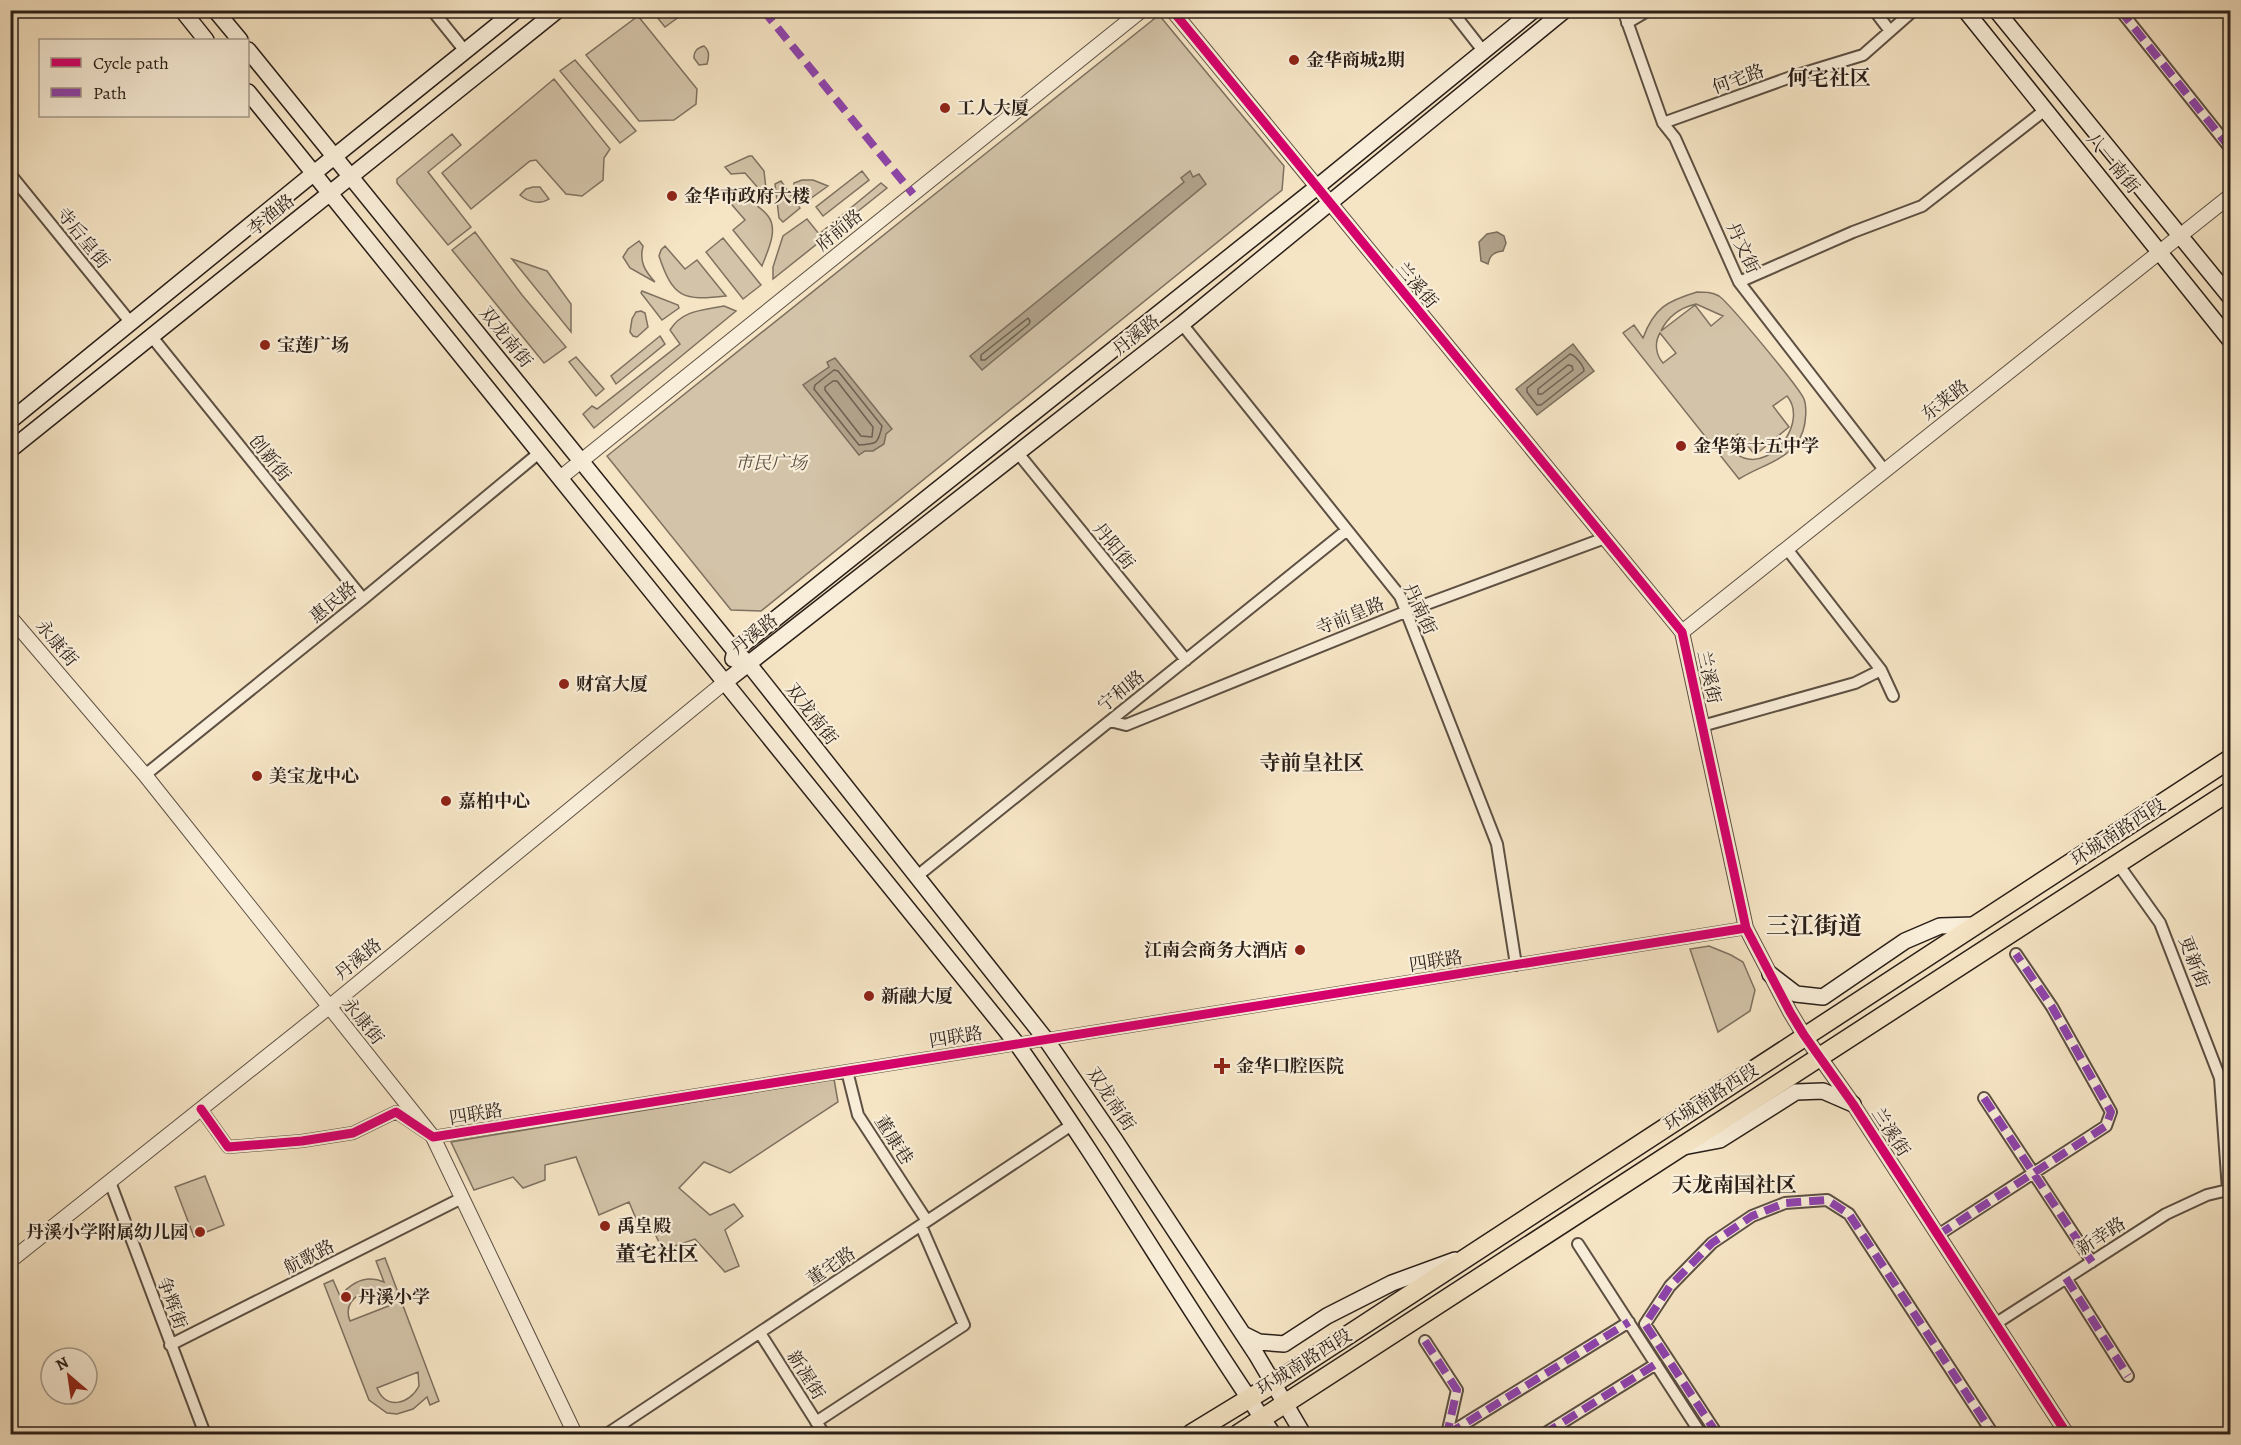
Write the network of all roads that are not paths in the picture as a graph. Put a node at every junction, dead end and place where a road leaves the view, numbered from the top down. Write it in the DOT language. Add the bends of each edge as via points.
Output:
graph roads {
  1 [pos="182,10"];
  2 [pos="215,10"];
  3 [pos="432,10"];
  4 [pos="516,10"];
  5 [pos="558,10"];
  6 [pos="1142,10"];
  7 [pos="1172,10"];
  8 [pos="1449,10"];
  9 [pos="1534,10"];
  10 [pos="1565,10"];
  11 [pos="1623,10"];
  12 [pos="1649,10"];
  13 [pos="1874,10"];
  14 [pos="1914,10"];
  15 [pos="1965,10"];
  16 [pos="1996,10"];
  17 [pos="2120,10"];
  18 [pos="1628,23"];
  19 [pos="1890,31"];
  20 [pos="205,39"];
  21 [pos="239,39"];
  22 [pos="249,51"];
  23 [pos="465,51"];
  24 [pos="1484,51"];
  25 [pos="249,93"];
  26 [pos="2045,110"];
  27 [pos="1663,123"];
  28 [pos="2230,148"];
  29 [pos="335,156"];
  30 [pos="10,174"];
  31 [pos="313,175"];
  32 [pos="350,177"];
  33 [pos="1317,187"];
  34 [pos="330,192"];
  35 [pos="2230,196"];
  36 [pos="1330,205"];
  37 [pos="2181,236"];
  38 [pos="2160,253"];
  39 [pos="1739,282"];
  40 [pos="2230,297"];
  41 [pos="131,323"];
  42 [pos="1182,324"];
  43 [pos="152,337"];
  44 [pos="2230,340"];
  45 [pos="10,421"];
  46 [pos="10,450"];
  47 [pos="1017,452"];
  48 [pos="539,453"];
  49 [pos="581,461"];
  50 [pos="1885,471"];
  51 [pos="560,478"];
  52 [pos="1347,530"];
  53 [pos="1605,538"];
  54 [pos="1787,549"];
  55 [pos="363,599"];
  56 [pos="1406,612"];
  57 [pos="10,617"];
  58 [pos="1682,632"];
  59 [pos="735,651"];
  60 [pos="1186,660"];
  61 [pos="748,663"];
  62 [pos="1881,670"];
  63 [pos="725,682"];
  64 [pos="1893,696"];
  65 [pos="1110,721"];
  66 [pos="1702,726"];
  67 [pos="2230,759"];
  68 [pos="145,775"];
  69 [pos="2230,791"];
  70 [pos="2118,864"];
  71 [pos="916,877"];
  72 [pos="1974,925"];
  73 [pos="1746,928"];
  74 [pos="2016,954"];
  75 [pos="1516,965"];
  76 [pos="1770,974"];
  77 [pos="329,1007"];
  78 [pos="1804,1035"];
  79 [pos="1047,1041"];
  80 [pos="1017,1044"];
  81 [pos="1821,1058"];
  82 [pos="847,1071"];
  83 [pos="1984,1098"];
  84 [pos="1854,1104"];
  85 [pos="201,1109"];
  86 [pos="1073,1124"];
  87 [pos="433,1137"];
  88 [pos="1683,1147"];
  89 [pos="2034,1173"];
  90 [pos="110,1182"];
  91 [pos="2229,1190"];
  92 [pos="462,1198"];
  93 [pos="924,1224"];
  94 [pos="1938,1235"];
  95 [pos="1578,1244"];
  96 [pos="1472,1253"];
  97 [pos="10,1261"];
  98 [pos="2092,1262"];
  99 [pos="2066,1278"];
  100 [pos="1629,1322"];
  101 [pos="1995,1324"];
  102 [pos="760,1333"];
  103 [pos="1242,1333"];
  104 [pos="1425,1341"];
  105 [pos="170,1345"];
  106 [pos="1656,1364"];
  107 [pos="2128,1376"];
  108 [pos="1273,1384"];
  109 [pos="1248,1398"];
  110 [pos="1284,1405"];
  111 [pos="1262,1419"];
  112 [pos="816,1422"];
  113 [pos="205,1434"];
  114 [pos="575,1434"];
  115 [pos="607,1434"];
  116 [pos="824,1434"];
  117 [pos="1191,1434"];
  118 [pos="1238,1434"];
  119 [pos="1273,1434"];
  120 [pos="1303,1434"];
  121 [pos="1448,1434"];
  122 [pos="1544,1434"];
  123 [pos="1701,1434"];
  124 [pos="1717,1434"];
  125 [pos="1993,1434"];
  126 [pos="2067,1434"];
  1 -- 20 [label="main road"];
  2 -- 21 [label="main road"];
  3 -- 23 [label="street"];
  4 -- 23 [label="main road, 李渔路"];
  5 -- 32 [label="main road, 李渔路"];
  6 -- 49 [label="street, 府前路"];
  7 -- 33 [label="street, 兰溪街"];
  8 -- 24 [label="street"];
  9 -- 24 [label="main road, 丹溪路"];
  10 -- 36 [label="main road, 丹溪路"];
  11 -- 18 [label="street, 丹文街"];
  12 -- 18 [label="street"];
  13 -- 19 [label="street"];
  14 -- 19 [label="street, 何宅路"];
  15 -- 26 [label="main road, 八一南街"];
  16 -- 37 [label="main road, 八一南街"];
  17 -- 28 [label="street"];
  18 -- 27 [label="street, 丹文街"];
  19 -- 27 [label="street, 何宅路" via="1863,55"];
  22 -- 29 [label="main road, 双龙南街"];
  23 -- 29 [label="main road, 李渔路"];
  24 -- 33 [label="main road, 丹溪路"];
  25 -- 31 [label="main road"];
  26 -- 38 [label="main road, 八一南街"];
  26 -- 39 [label="street" via="1922,206"];
  27 -- 39 [label="street, 丹文街" via="1675,138"];
  29 -- 31 [label="main road, 李渔路"];
  29 -- 32 [label="main road, 双龙南街"];
  30 -- 41 [label="street, 寺后皇街"];
  31 -- 34 [label="main road"];
  31 -- 41 [label="main road, 李渔路"];
  32 -- 34 [label="main road, 李渔路"];
  32 -- 49 [label="main road, 双龙南街"];
  33 -- 36 [label="street, 兰溪街"];
  33 -- 59 [label="main road, 丹溪路"];
  34 -- 43 [label="main road, 李渔路"];
  34 -- 48 [label="main road"];
  35 -- 37 [label="street, 东莱路"];
  36 -- 42 [label="main road, 丹溪路"];
  36 -- 53 [label="street, 兰溪街"];
  37 -- 38 [label="street, 东莱路"];
  37 -- 40 [label="main road, 八一南街"];
  38 -- 44 [label="main road, 八一南街"];
  38 -- 50 [label="street, 东莱路"];
  39 -- 50 [label="street, 丹文街"];
  41 -- 45 [label="main road, 李渔路"];
  42 -- 47 [label="main road, 丹溪路"];
  42 -- 52 [label="street, 丹南街"];
  43 -- 46 [label="main road, 李渔路"];
  43 -- 55 [label="street, 创新街"];
  47 -- 60 [label="street, 丹阳街"];
  47 -- 61 [label="main road, 丹溪路"];
  48 -- 51 [label="main road"];
  48 -- 55 [label="street, 惠民路"];
  49 -- 51 [label="street, 府前路"];
  49 -- 59 [label="main road, 双龙南街"];
  50 -- 54 [label="street, 东莱路"];
  51 -- 63 [label="main road"];
  52 -- 56 [label="street, 丹南街" via="1400,596"];
  52 -- 60 [label="street, 宁和路"];
  53 -- 56 [label="street, 寺前皇路"];
  53 -- 58 [label="street, 兰溪街"];
  54 -- 58 [label="street, 东莱路"];
  54 -- 62 [label="street"];
  55 -- 68 [label="street, 惠民路"];
  56 -- 65 [label="street, 寺前皇路" via="1126,725"];
  56 -- 75 [label="street, 丹南街" via="1497,844"];
  57 -- 68 [label="street, 永康街"];
  58 -- 66 [label="street, 兰溪街"];
  59 -- 61 [label="main road, 双龙南街"];
  59 -- 63 [label="main road, 丹溪路"];
  60 -- 65 [label="street, 宁和路"];
  61 -- 63 [label="main road, 丹溪路"];
  61 -- 71 [label="main road, 双龙南街"];
  62 -- 64 [label="street"];
  62 -- 66 [label="street" via="1855,683"];
  63 -- 77 [label="street, 丹溪路"];
  63 -- 80 [label="main road"];
  65 -- 71 [label="street, 宁和路"];
  66 -- 73 [label="street, 兰溪街"];
  67 -- 72 [label="main road, 环城南路西段"];
  68 -- 77 [label="street, 永康街"];
  69 -- 70 [label="main road, 环城南路西段"];
  70 -- 81 [label="main road, 环城南路西段"];
  70 -- 91 [label="street, 更新街" via="2160,923 2220,1078"];
  71 -- 79 [label="main road, 双龙南街"];
  72 -- 76 [label="main road" via="1940,926 1905,941 1823,997 1796,994"];
  72 -- 78 [label="main road, 环城南路西段"];
  73 -- 75 [label="street, 四联路"];
  73 -- 76 [label="street, 兰溪街"];
  74 -- 89 [label="street" via="2052,1007 2111,1112 2106,1126"];
  75 -- 79 [label="street, 四联路"];
  76 -- 78 [label="street, 兰溪街"];
  77 -- 85 [label="street, 丹溪路"];
  77 -- 87 [label="street, 永康街"];
  78 -- 81 [label="street, 兰溪街"];
  78 -- 96 [label="main road, 环城南路西段"];
  79 -- 80 [label="street, 四联路"];
  79 -- 103 [label="main road, 双龙南街"];
  80 -- 82 [label="street, 四联路"];
  80 -- 86 [label="main road"];
  81 -- 84 [label="street, 兰溪街"];
  81 -- 88 [label="main road, 环城南路西段"];
  82 -- 87 [label="street, 四联路"];
  82 -- 93 [label="street, 董康巷" via="858,1115"];
  83 -- 89 [label="street"];
  84 -- 88 [label="main road" via="1823,1091 1796,1092 1720,1140"];
  84 -- 94 [label="street, 兰溪街"];
  85 -- 87 [label="street, 四联路" via="228,1147 353,1133 396,1112"];
  85 -- 90 [label="street, 丹溪路"];
  86 -- 93 [label="street, 董宅路"];
  86 -- 109 [label="main road"];
  87 -- 92 [label="street, 永康街"];
  88 -- 110 [label="main road, 环城南路西段"];
  89 -- 94 [label="street"];
  89 -- 98 [label="street"];
  90 -- 97 [label="street, 丹溪路"];
  90 -- 105 [label="street, 争辉街"];
  91 -- 98 [label="street, 新幸路" via="2207,1195 2166,1214"];
  92 -- 105 [label="street, 航歌路"];
  92 -- 114 [label="street, 永康街"];
  93 -- 102 [label="street, 董宅路"];
  93 -- 112 [label="street, 董康巷" via="964,1325"];
  94 -- 101 [label="street, 兰溪街"];
  95 -- 100 [label="street"];
  96 -- 103 [label="main road" via="1392,1283 1327,1316 1284,1344 1259,1342"];
  96 -- 108 [label="main road, 环城南路西段"];
  98 -- 99 [label="street, 新幸路"];
  99 -- 101 [label="street, 新幸路"];
  99 -- 107 [label="street"];
  100 -- 106 [label="street"];
  100 -- 121 [label="street"];
  101 -- 126 [label="street, 兰溪街"];
  102 -- 112 [label="street, 新渥街"];
  102 -- 115 [label="street, 董宅路"];
  103 -- 108 [label="main road, 双龙南街"];
  104 -- 121 [label="street" via="1457,1390"];
  105 -- 113 [label="street, 争辉街"];
  106 -- 122 [label="street"];
  106 -- 123 [label="street"];
  108 -- 109 [label="main road, 环城南路西段"];
  108 -- 110 [label="main road, 双龙南街"];
  109 -- 111 [label="main road"];
  109 -- 117 [label="main road, 环城南路西段"];
  110 -- 111 [label="main road, 环城南路西段"];
  110 -- 120 [label="main road, 双龙南街"];
  111 -- 118 [label="main road, 环城南路西段"];
  111 -- 119 [label="main road"];
  112 -- 116 [label="street, 新渥街"];
  124 -- 125 [label="street" via="1645,1324 1670,1286 1720,1238 1752,1216 1785,1203 1827,1200 1850,1214"];
}
